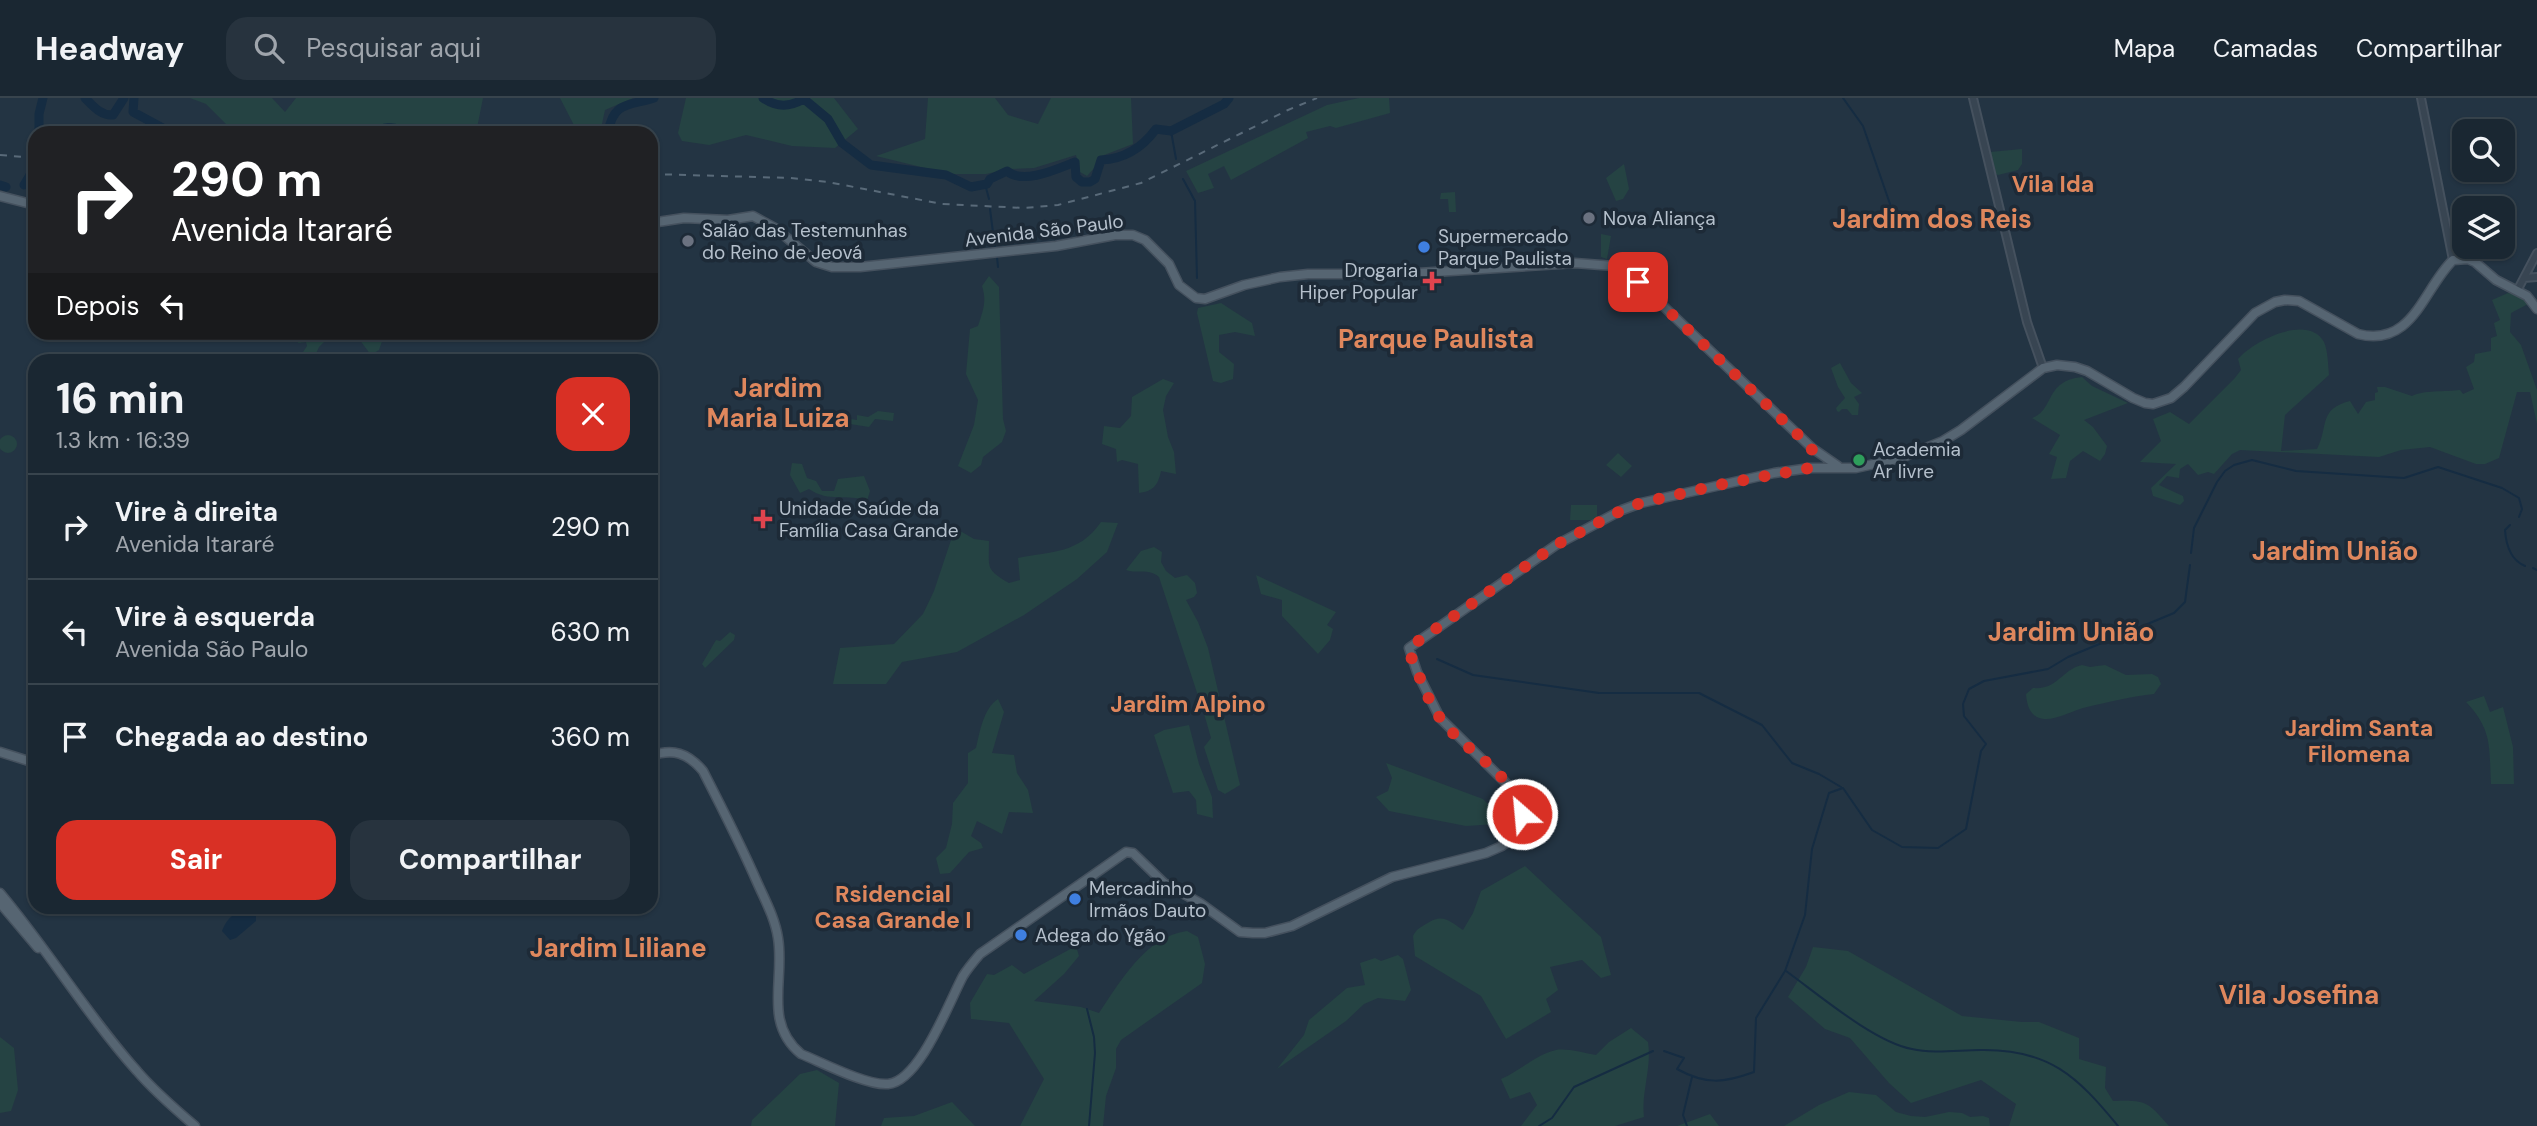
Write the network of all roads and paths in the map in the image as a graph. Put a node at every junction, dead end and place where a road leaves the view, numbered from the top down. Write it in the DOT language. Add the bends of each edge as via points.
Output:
graph roads {
  1 [pos="1973,98"];
  2 [pos="2421,98"];
  3 [pos="0,196"];
  4 [pos="28,204"];
  5 [pos="658,222"];
  6 [pos="2537,253"];
  7 [pos="2453,260"];
  8 [pos="2537,277"];
  9 [pos="2524,278"];
  10 [pos="2518,289"];
  11 [pos="2537,309"];
  12 [pos="2043,368"];
  13 [pos="1812,448"];
  14 [pos="1840,467"];
  15 [pos="1810,468"];
  16 [pos="0,752"];
  17 [pos="658,754"];
  18 [pos="28,761"];
  19 [pos="0,893"];
  20 [pos="0,903"];
  21 [pos="34,940"];
  22 [pos="195,1126"];
  1 -- 12 [label="street" via="2027,322"];
  2 -- 7 [label="street"];
  3 -- 4 [label="main road"];
  5 -- 13 [label="main road, Avenida São Paulo" via="753,216 816,261 832,267 1133,235 1145,240 1169,264 1179,285 1205,299 1244,285 1308,274 1403,274 1575,263 1614,266 1638,282"];
  6 -- 9 [label="street"];
  7 -- 10 [label="main road" via="2475,262 2496,280"];
  7 -- 12 [label="main road" via="2406,323 2386,335 2358,334 2299,301 2266,305 2185,387 2161,402 2145,403 2076,367"];
  8 -- 9 [label="street"];
  9 -- 10 [label="street"];
  10 -- 11 [label="main road"];
  12 -- 14 [label="main road" via="1943,441 1881,463"];
  13 -- 14 [label="main road, Avenida São Paulo"];
  13 -- 15 [label="main road"];
  14 -- 15 [label="main road"];
  15 -- 17 [label="main road" via="1712,486 1622,510 1556,545 1411,646 1443,723 1493,769 1518,800 1520,824 1502,846 1392,877 1292,926 1265,933 1240,932 1164,883 1133,853 1126,852 979,954 911,1070 895,1082 872,1082 801,1054 785,1035 777,1010 778,936 745,854 697,764 673,751"];
  16 -- 18 [label="main road"];
  19 -- 21 [label="main road"];
  20 -- 21 [label="main road"];
  21 -- 22 [label="main road" via="137,1071"];
}
